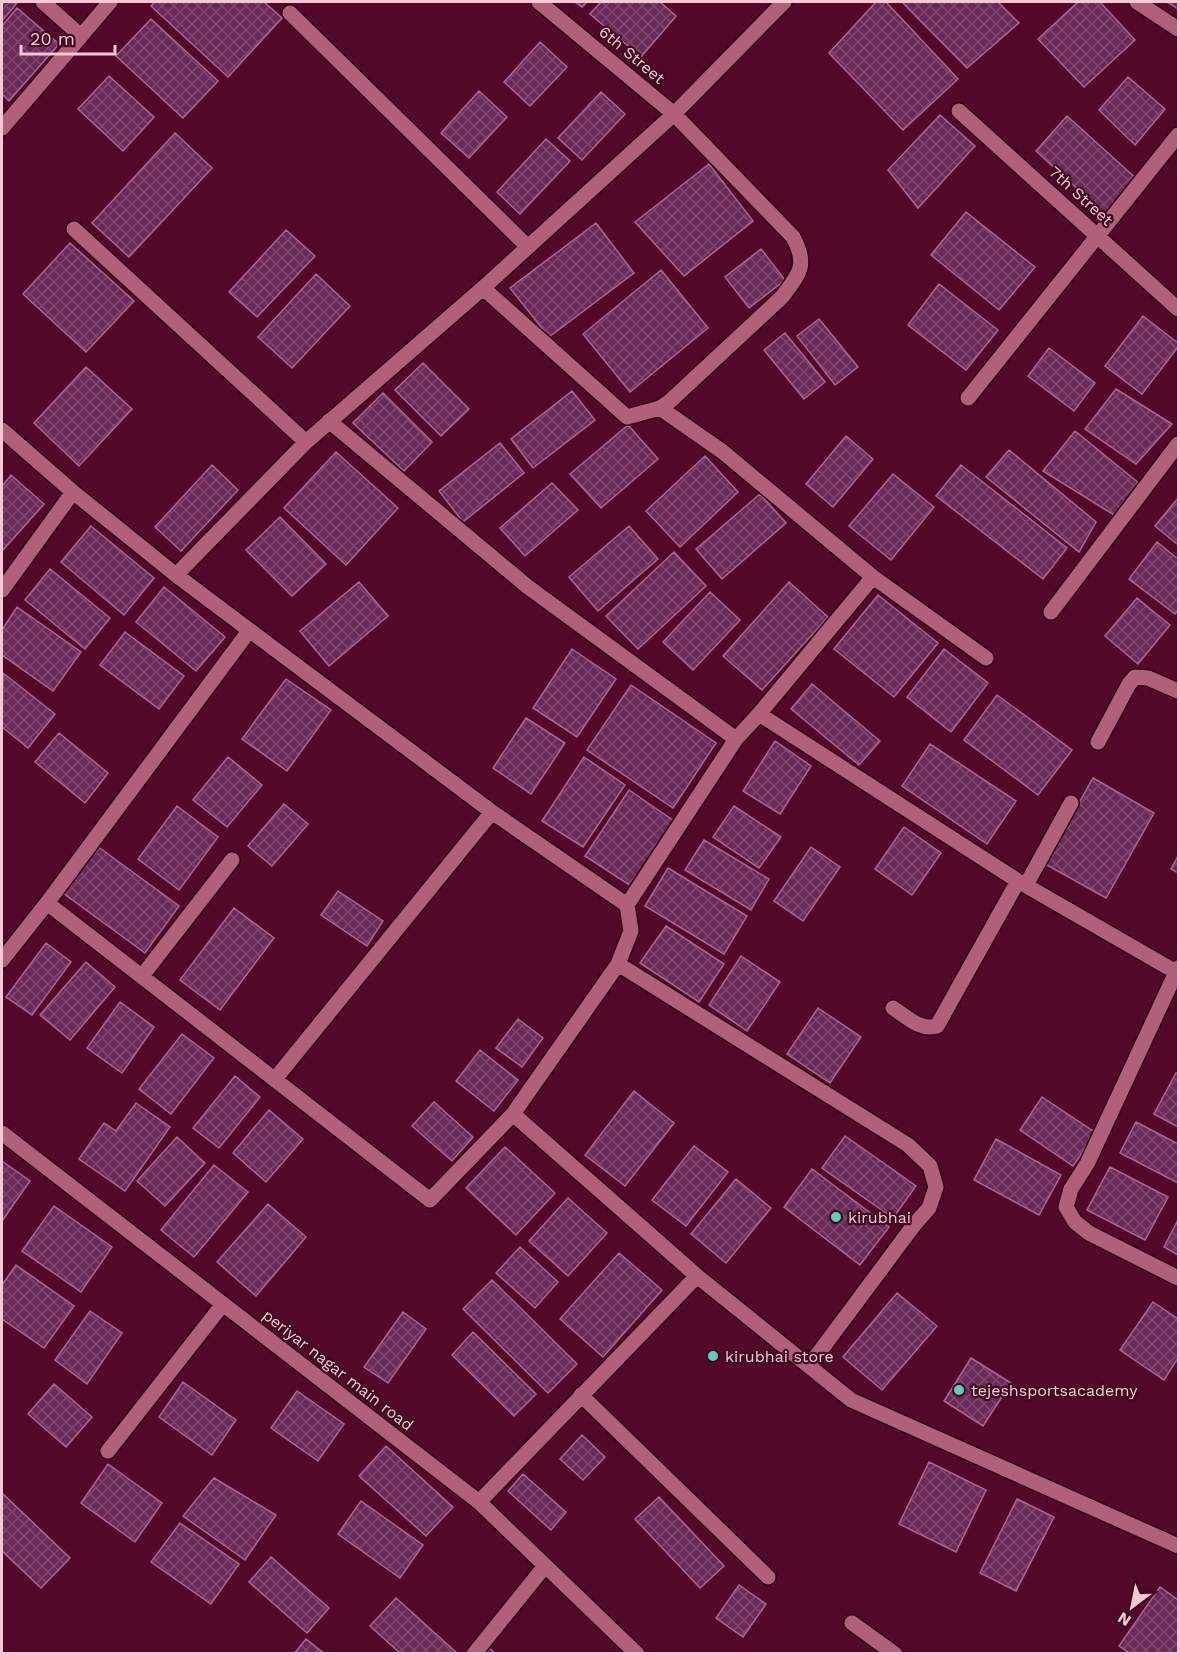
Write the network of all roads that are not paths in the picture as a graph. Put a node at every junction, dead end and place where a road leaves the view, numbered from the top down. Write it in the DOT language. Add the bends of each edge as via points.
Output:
graph roads {
  1 [pos="44,2"];
  2 [pos="110,2"];
  3 [pos="539,2"];
  4 [pos="784,2"];
  5 [pos="1137,2"];
  6 [pos="290,13"];
  7 [pos="1179,30"];
  8 [pos="81,36"];
  9 [pos="959,111"];
  10 [pos="674,114"];
  11 [pos="2,128"];
  12 [pos="1179,135"];
  13 [pos="74,229"];
  14 [pos="1098,236"];
  15 [pos="527,246"];
  16 [pos="483,288"];
  17 [pos="1179,309"];
  18 [pos="968,398"];
  19 [pos="660,408"];
  20 [pos="329,421"];
  21 [pos="2,430"];
  22 [pos="306,442"];
  23 [pos="1179,444"];
  24 [pos="73,492"];
  25 [pos="176,575"];
  26 [pos="873,577"];
  27 [pos="2,590"];
  28 [pos="1051,612"];
  29 [pos="249,631"];
  30 [pos="986,658"];
  31 [pos="1179,691"];
  32 [pos="759,714"];
  33 [pos="736,739"];
  34 [pos="1098,742"];
  35 [pos="1071,803"];
  36 [pos="492,812"];
  37 [pos="232,860"];
  38 [pos="1022,883"];
  39 [pos="47,903"];
  40 [pos="627,905"];
  41 [pos="2,960"];
  42 [pos="618,964"];
  43 [pos="1177,970"];
  44 [pos="142,976"];
  45 [pos="893,1008"];
  46 [pos="275,1079"];
  47 [pos="513,1114"];
  48 [pos="2,1133"];
  49 [pos="697,1276"];
  50 [pos="1179,1278"];
  51 [pos="223,1304"];
  52 [pos="809,1366"];
  53 [pos="581,1395"];
  54 [pos="108,1451"];
  55 [pos="479,1502"];
  56 [pos="1179,1546"];
  57 [pos="545,1566"];
  58 [pos="768,1577"];
  59 [pos="852,1623"];
  60 [pos="474,1653"];
  61 [pos="637,1653"];
  62 [pos="895,1653"];
  1 -- 8 [label="street"];
  2 -- 8 [label="street"];
  3 -- 10 [label="street, 6th Street"];
  4 -- 10 [label="street"];
  5 -- 7 [label="street"];
  6 -- 15 [label="street"];
  8 -- 11 [label="street"];
  9 -- 14 [label="street, 7th Street"];
  10 -- 15 [label="street"];
  10 -- 19 [label="street, 6th Street" via="793,237 802,265 782,297"];
  12 -- 14 [label="street"];
  13 -- 22 [label="street"];
  14 -- 17 [label="street, 7th Street"];
  14 -- 18 [label="street"];
  15 -- 16 [label="street"];
  16 -- 19 [label="street" via="627,417"];
  16 -- 20 [label="street"];
  19 -- 26 [label="street" via="723,452"];
  20 -- 22 [label="street"];
  20 -- 33 [label="street" via="528,587"];
  21 -- 24 [label="street"];
  22 -- 25 [label="street"];
  23 -- 28 [label="street"];
  24 -- 25 [label="street"];
  24 -- 27 [label="street"];
  25 -- 29 [label="street"];
  26 -- 30 [label="street"];
  26 -- 32 [label="street"];
  29 -- 36 [label="street"];
  29 -- 39 [label="street"];
  31 -- 34 [label="street" via="1135,677"];
  32 -- 33 [label="street"];
  32 -- 38 [label="street"];
  33 -- 40 [label="street"];
  35 -- 38 [label="street"];
  36 -- 40 [label="street"];
  36 -- 46 [label="street"];
  37 -- 44 [label="street"];
  38 -- 43 [label="street"];
  38 -- 45 [label="street" via="937,1026 921,1027"];
  39 -- 41 [label="street"];
  39 -- 44 [label="street"];
  40 -- 42 [label="street" via="631,931"];
  42 -- 47 [label="street"];
  42 -- 52 [label="street" via="908,1145 930,1166 936,1187 929,1208"];
  43 -- 50 [label="street" via="1087,1164 1071,1189 1066,1207 1075,1222 1089,1233"];
  44 -- 46 [label="street"];
  46 -- 47 [label="street" via="430,1200"];
  47 -- 49 [label="street"];
  48 -- 51 [label="street, periyar nagar main road"];
  49 -- 52 [label="street"];
  49 -- 53 [label="street"];
  51 -- 54 [label="street"];
  51 -- 55 [label="street, periyar nagar main road"];
  52 -- 56 [label="street" via="851,1400"];
  53 -- 55 [label="street"];
  53 -- 58 [label="street"];
  55 -- 57 [label="street, periyar nagar main road"];
  57 -- 60 [label="street"];
  57 -- 61 [label="street, periyar nagar main road"];
  59 -- 62 [label="street"];
}
